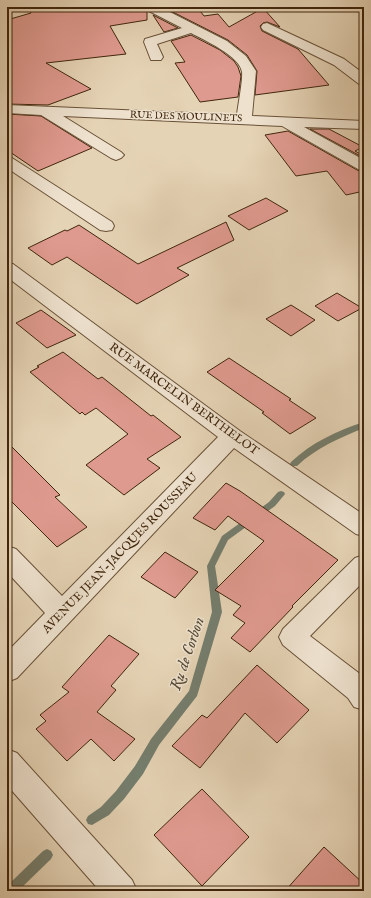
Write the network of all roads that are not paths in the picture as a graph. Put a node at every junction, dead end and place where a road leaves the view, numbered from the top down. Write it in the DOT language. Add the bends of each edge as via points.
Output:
graph roads {
  1 [pos="151,7"];
  2 [pos="267,27"];
  3 [pos="191,29"];
  4 [pos="156,57"];
  5 [pos="364,81"];
  6 [pos="7,109"];
  7 [pos="44,111"];
  8 [pos="244,119"];
  9 [pos="286,122"];
  10 [pos="364,125"];
  11 [pos="116,156"];
  12 [pos="7,161"];
  13 [pos="364,166"];
  14 [pos="106,226"];
  15 [pos="11,275"];
  16 [pos="232,436"];
  17 [pos="364,527"];
  18 [pos="7,556"];
  19 [pos="364,565"];
  20 [pos="62,612"];
  21 [pos="7,670"];
  22 [pos="364,698"];
  23 [pos="7,763"];
  24 [pos="121,891"];
  1 -- 3 [label="street"];
  2 -- 5 [label="street" via="339,62"];
  3 -- 4 [label="street" via="150,42"];
  3 -- 8 [label="street" via="222,44 241,59 249,71"];
  6 -- 7 [label="street, RUE DES MOULINETS"];
  7 -- 8 [label="street, RUE DES MOULINETS"];
  7 -- 11 [label="street"];
  8 -- 9 [label="street, RUE DES MOULINETS"];
  9 -- 10 [label="street, RUE DES MOULINETS"];
  9 -- 13 [label="street"];
  12 -- 14 [label="street"];
  15 -- 16 [label="street, RUE MARCELIN BERTHELOT"];
  16 -- 17 [label="street, RUE MARCELIN BERTHELOT"];
  16 -- 20 [label="street, AVENUE JEAN-JACQUES ROUSSEAU"];
  18 -- 20 [label="street"];
  19 -- 22 [label="street" via="292,637 358,689"];
  20 -- 21 [label="street, AVENUE JEAN-JACQUES ROUSSEAU"];
  23 -- 24 [label="street"];
}
